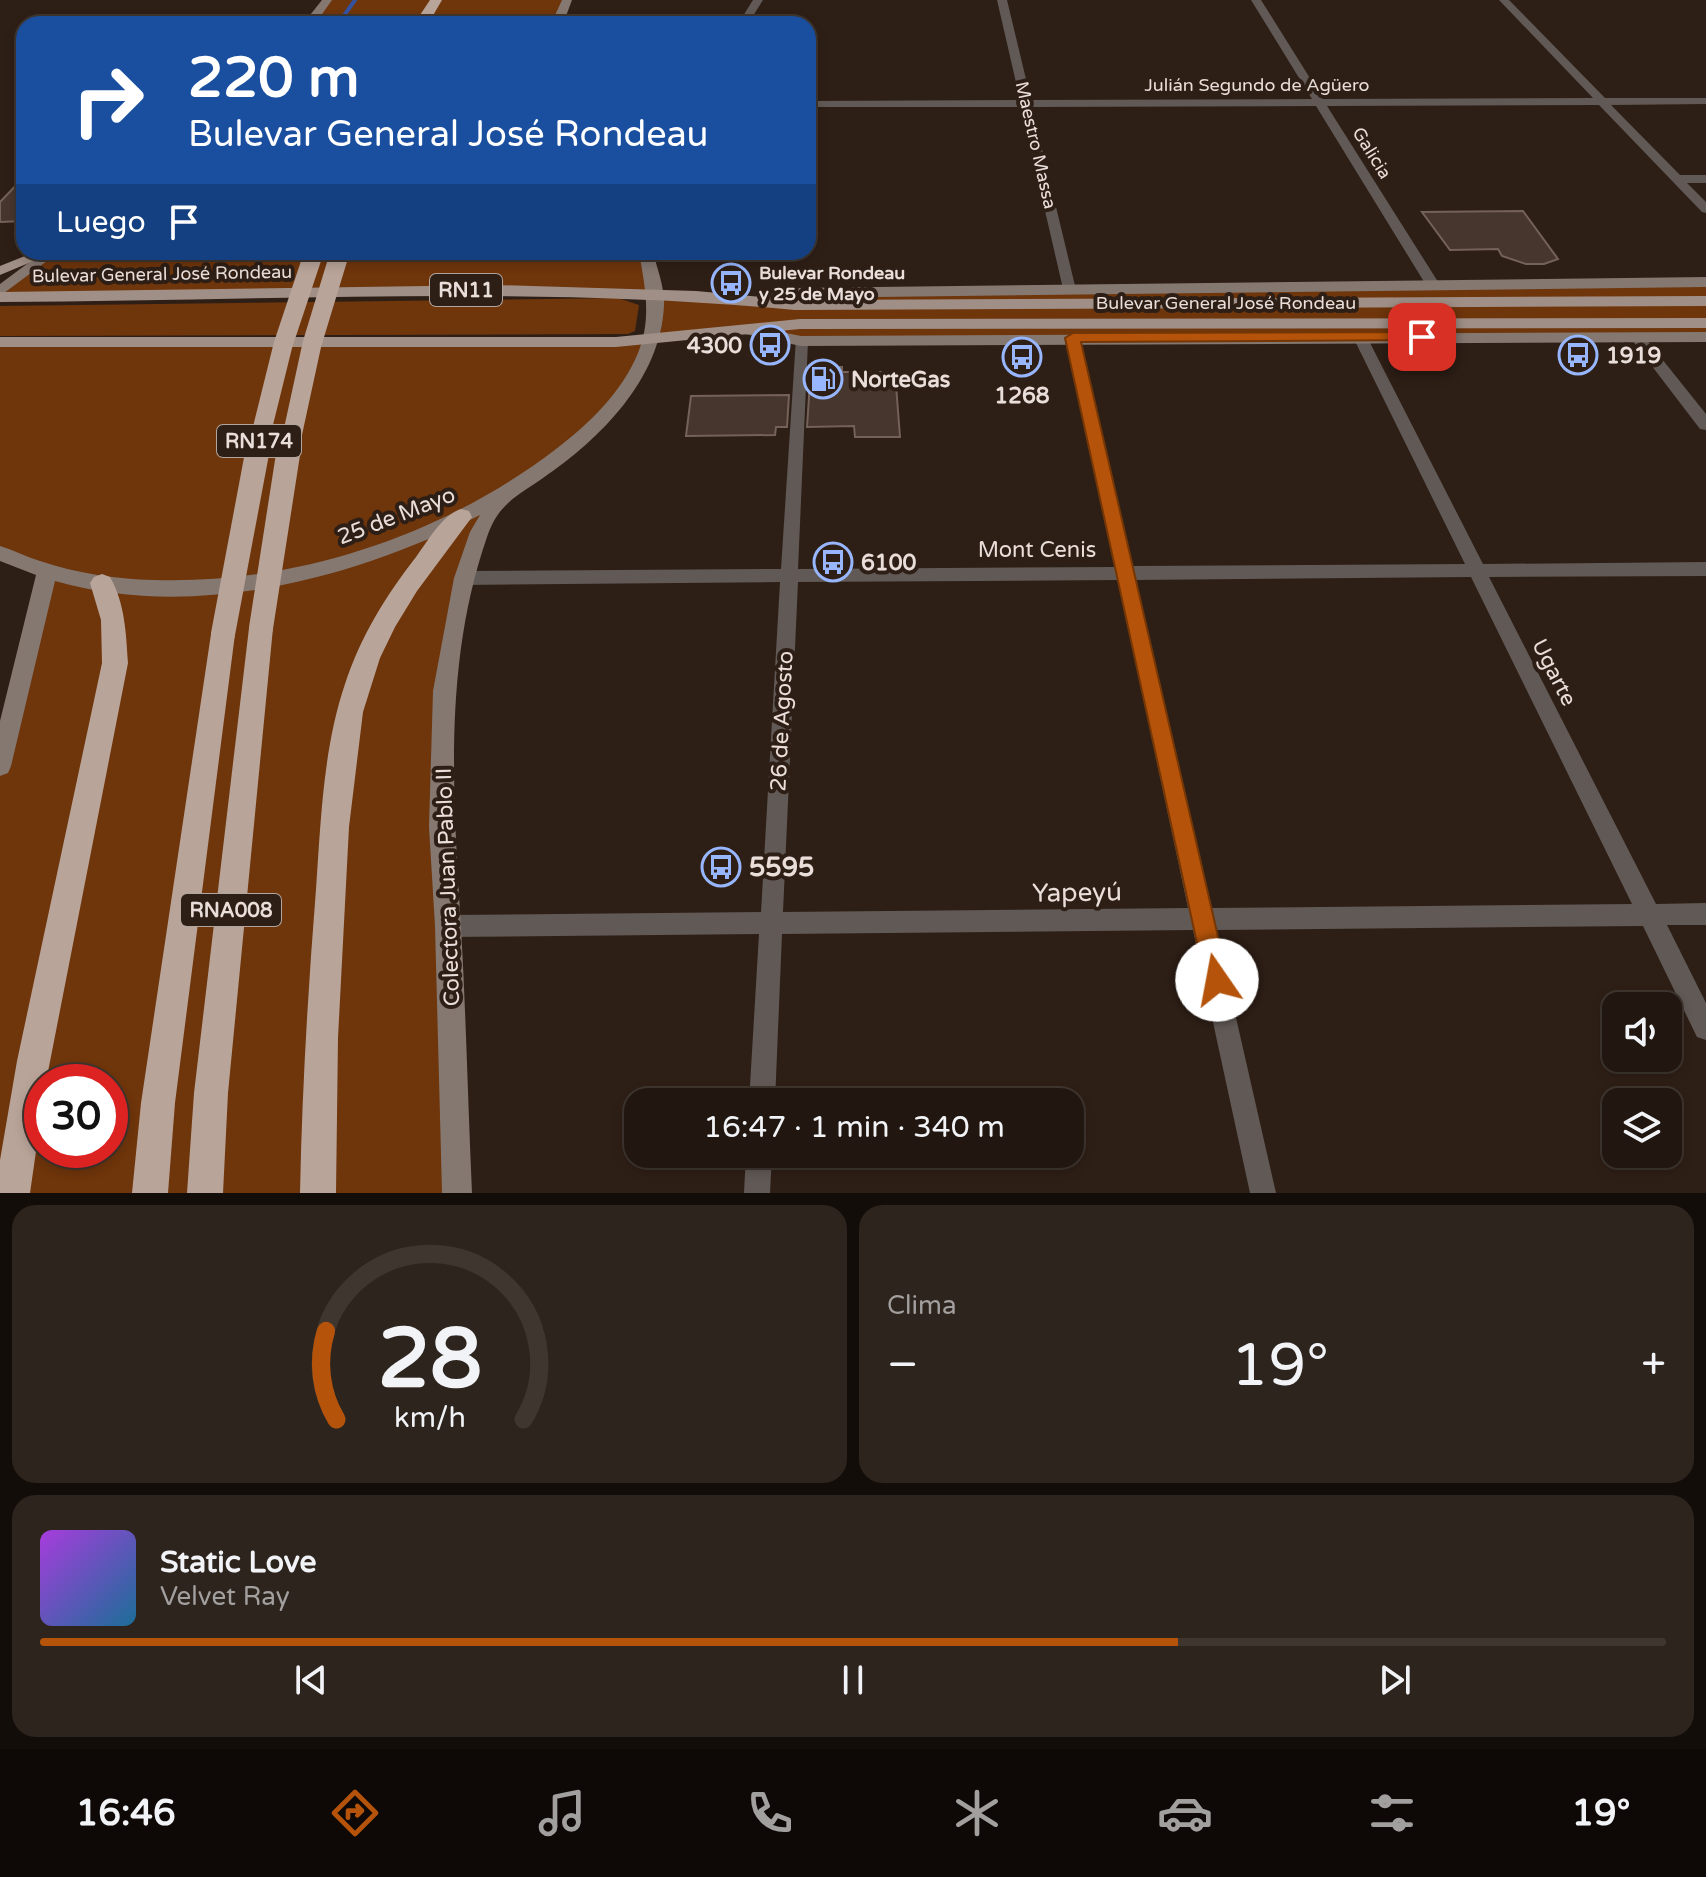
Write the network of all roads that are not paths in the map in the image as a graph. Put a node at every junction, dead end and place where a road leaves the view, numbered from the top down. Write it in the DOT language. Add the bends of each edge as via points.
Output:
graph roads {
  1 [pos="1002,0"];
  2 [pos="1256,0"];
  3 [pos="1504,0"];
  4 [pos="1603,100"];
  5 [pos="1706,101"];
  6 [pos="1320,103"];
  7 [pos="816,104"];
  8 [pos="1027,104"];
  9 [pos="1677,179"];
  10 [pos="1706,179"];
  11 [pos="1706,209"];
  12 [pos="29,260"];
  13 [pos="40,260"];
  14 [pos="312,260"];
  15 [pos="337,260"];
  16 [pos="648,260"];
  17 [pos="0,271"];
  18 [pos="1706,282"];
  19 [pos="1433,285"];
  20 [pos="1069,290"];
  21 [pos="658,293"];
  22 [pos="0,294"];
  23 [pos="755,301"];
  24 [pos="1706,301"];
  25 [pos="1706,323"];
  26 [pos="746,330"];
  27 [pos="1360,337"];
  28 [pos="1637,337"];
  29 [pos="1706,337"];
  30 [pos="1073,338"];
  31 [pos="651,341"];
  32 [pos="801,341"];
  33 [pos="0,342"];
  34 [pos="1706,425"];
  35 [pos="502,496"];
  36 [pos="461,517"];
  37 [pos="0,553"];
  38 [pos="1706,569"];
  39 [pos="1477,571"];
  40 [pos="47,572"];
  41 [pos="1127,573"];
  42 [pos="789,575"];
  43 [pos="464,578"];
  44 [pos="102,583"];
  45 [pos="261,628"];
  46 [pos="223,634"];
  47 [pos="5,728"];
  48 [pos="0,766"];
  49 [pos="1649,914"];
  50 [pos="1706,914"];
  51 [pos="1203,919"];
  52 [pos="771,923"];
  53 [pos="448,926"];
  54 [pos="1706,1028"];
  55 [pos="763,1088"];
  56 [pos="758,1168"];
  57 [pos="12,1193"];
  58 [pos="150,1193"];
  59 [pos="205,1193"];
  60 [pos="318,1193"];
  61 [pos="457,1193"];
  62 [pos="757,1193"];
  63 [pos="1263,1193"];
  1 -- 8 [label="street, Maestro Massa"];
  2 -- 6 [label="street, Galicia"];
  3 -- 4 [label="street"];
  4 -- 5 [label="street, Julián Segundo de Agüero"];
  4 -- 6 [label="street, Julián Segundo de Agüero"];
  4 -- 9 [label="street"];
  6 -- 8 [label="street, Julián Segundo de Agüero"];
  6 -- 19 [label="street, Galicia"];
  7 -- 8 [label="street, Julián Segundo de Agüero"];
  8 -- 20 [label="street, Maestro Massa"];
  9 -- 10 [label="street"];
  9 -- 11 [label="street"];
  12 -- 17 [label="main road"];
  13 -- 22 [label="main road"];
  14 -- 46 [label="highway, RN174, bridge" via="271,392"];
  15 -- 45 [label="highway, RN174, bridge" via="299,390"];
  16 -- 21 [label="main road, 25 de Mayo"];
  18 -- 19 [label="main road, Bulevar General José Rondeau"];
  19 -- 20 [label="main road, Bulevar General José Rondeau"];
  20 -- 23 [label="main road, Bulevar General José Rondeau" via="795,293"];
  21 -- 22 [label="main road, Bulevar General José Rondeau / RN11" via="500,289"];
  21 -- 23 [label="main road, Bulevar General José Rondeau"];
  21 -- 31 [label="main road, 25 de Mayo"];
  23 -- 24 [label="main road, Bulevar General José Rondeau"];
  25 -- 26 [label="main road, Bulevar General José Rondeau" via="800,324"];
  26 -- 31 [label="main road, Bulevar General José Rondeau"];
  26 -- 32 [label="main road, Bulevar General José Rondeau"];
  27 -- 28 [label="main road, Bulevar General José Rondeau"];
  27 -- 30 [label="main road, Bulevar General José Rondeau"];
  27 -- 39 [label="street, Ugarte"];
  28 -- 29 [label="main road, Bulevar General José Rondeau"];
  28 -- 34 [label="street"];
  30 -- 32 [label="main road, Bulevar General José Rondeau"];
  30 -- 41 [label="street"];
  31 -- 33 [label="main road, Bulevar General José Rondeau"];
  31 -- 35 [label="main road, 25 de Mayo" via="636,378 606,415"];
  32 -- 42 [label="street, 26 de Agosto"];
  35 -- 36 [label="main road, 25 de Mayo"];
  35 -- 43 [label="main road, Colectora Juan Pablo II" via="479,532"];
  36 -- 44 [label="main road, 25 de Mayo" via="394,546 321,568 246,582 172,587"];
  36 -- 60 [label="highway" via="396,603 367,658 349,716 336,816 318,1076"];
  37 -- 40 [label="main road, 25 de Mayo"];
  38 -- 39 [label="street, Mont Cenis"];
  39 -- 41 [label="street, Mont Cenis"];
  39 -- 49 [label="street, Ugarte"];
  40 -- 44 [label="main road, 25 de Mayo"];
  40 -- 47 [label="main road"];
  41 -- 42 [label="street, Mont Cenis"];
  41 -- 51 [label="street"];
  42 -- 43 [label="street, Mont Cenis"];
  42 -- 52 [label="street, 26 de Agosto"];
  43 -- 53 [label="main road, Colectora Juan Pablo II" via="444,691 441,827"];
  44 -- 57 [label="highway" via="113,620 115,663 33,1061"];
  45 -- 59 [label="highway, RNA008"];
  46 -- 58 [label="highway, RNA008"];
  47 -- 48 [label="main road"];
  49 -- 50 [label="street, Yapeyú"];
  49 -- 51 [label="street, Yapeyú"];
  49 -- 54 [label="street, Ugarte"];
  51 -- 52 [label="street, Yapeyú"];
  51 -- 63 [label="street"];
  52 -- 53 [label="street, Yapeyú"];
  52 -- 55 [label="street, 26 de Agosto"];
  53 -- 61 [label="main road, Colectora Juan Pablo II"];
  56 -- 62 [label="street"];
}
